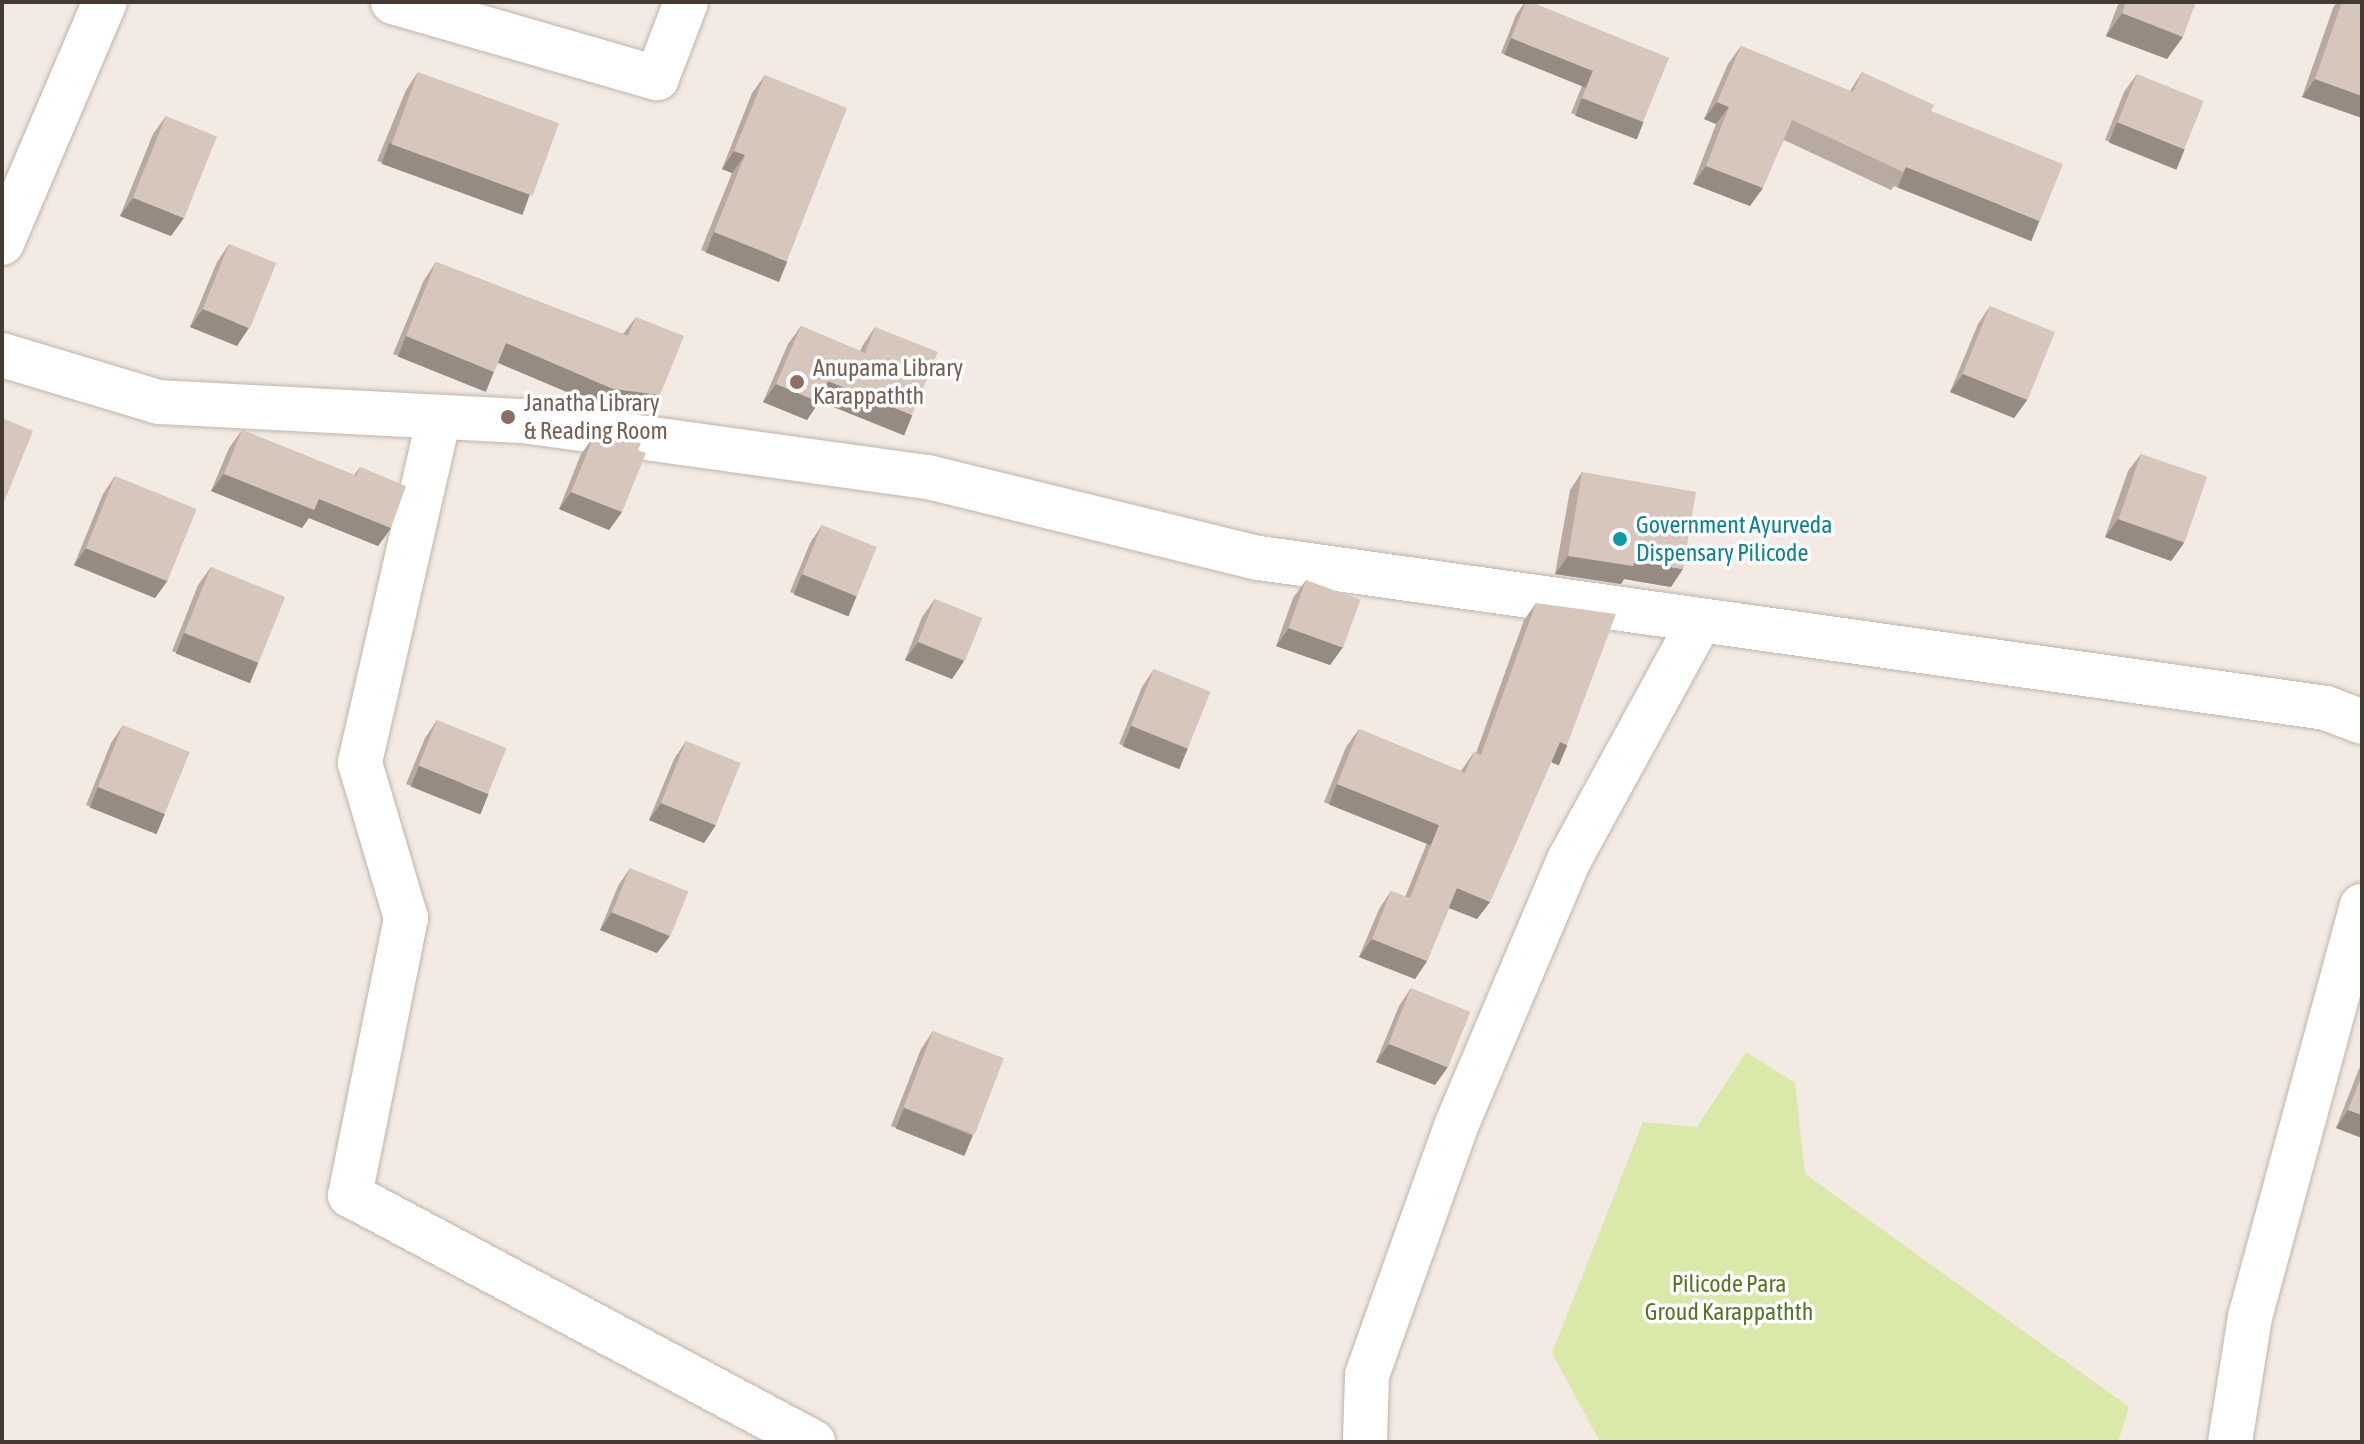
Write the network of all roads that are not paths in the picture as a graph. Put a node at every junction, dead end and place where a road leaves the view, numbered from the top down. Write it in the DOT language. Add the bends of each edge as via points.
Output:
graph roads {
  1 [pos="105,2"];
  2 [pos="393,2"];
  3 [pos="686,2"];
  4 [pos="2,243"];
  5 [pos="2,355"];
  6 [pos="439,417"];
  7 [pos="1700,621"];
  8 [pos="2362,722"];
  9 [pos="2362,906"];
  10 [pos="813,1442"];
  11 [pos="1365,1442"];
  12 [pos="2230,1442"];
  1 -- 4 [label="street"];
  2 -- 3 [label="street" via="657,78"];
  5 -- 6 [label="street" via="159,402"];
  6 -- 7 [label="street" via="523,421 928,477 1259,558"];
  6 -- 10 [label="street" via="360,763 406,918 350,1195"];
  7 -- 8 [label="street" via="2326,708"];
  7 -- 11 [label="street" via="1569,860 1456,1126 1367,1375"];
  9 -- 12 [label="street" via="2250,1317"];
}
